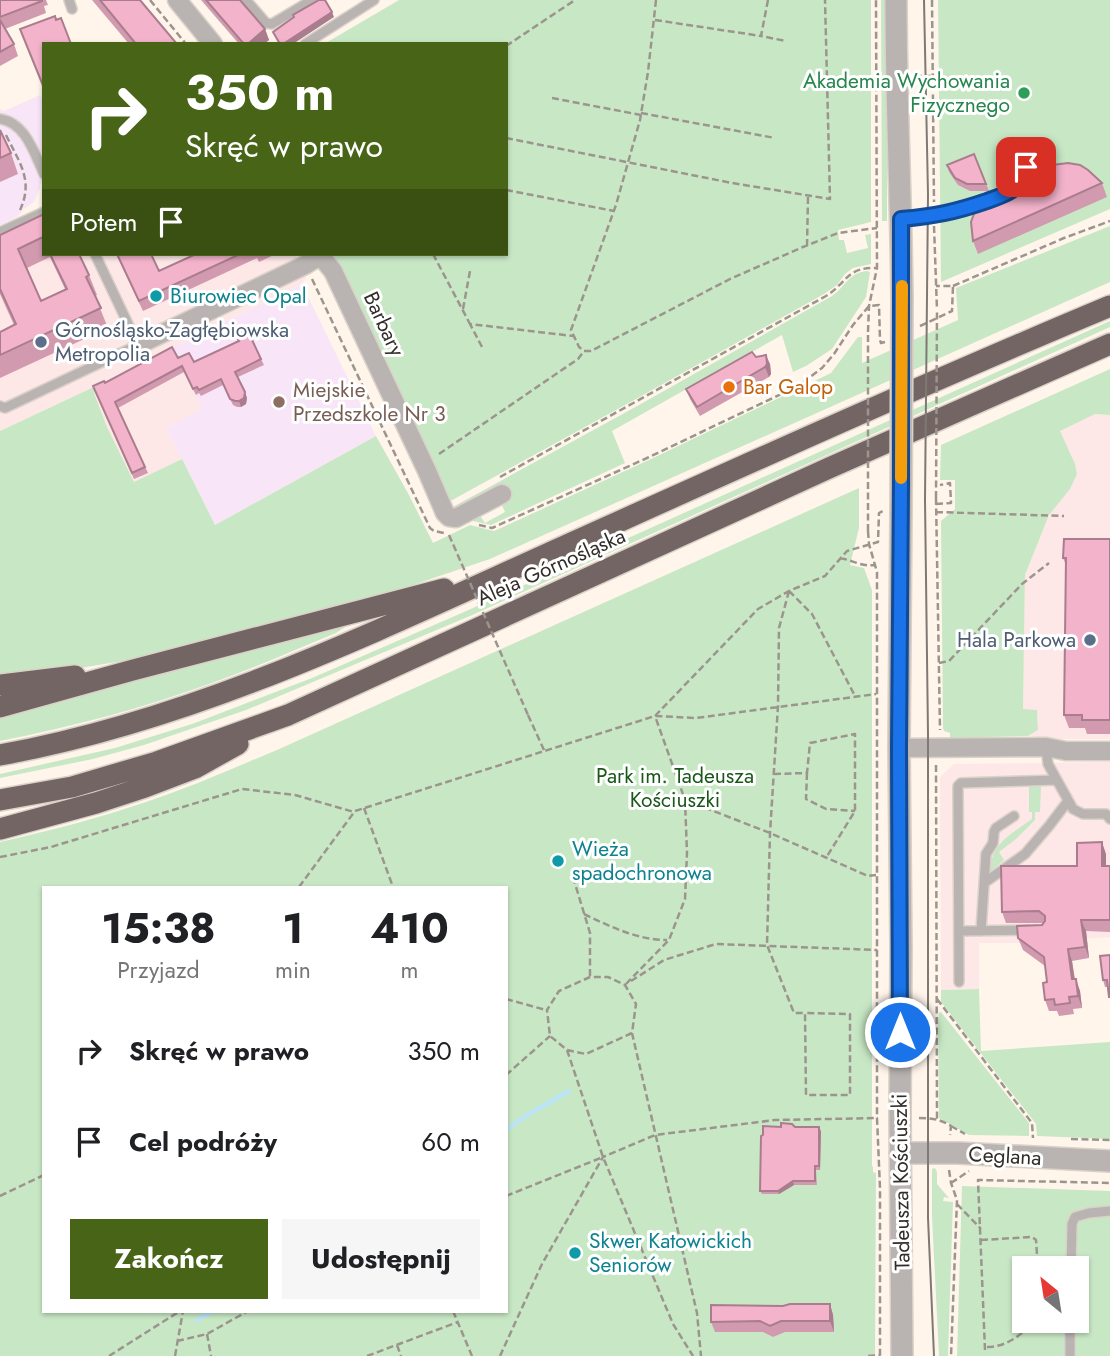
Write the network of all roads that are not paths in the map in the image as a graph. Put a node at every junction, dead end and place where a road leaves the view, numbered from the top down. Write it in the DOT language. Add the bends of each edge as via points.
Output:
graph roads {
  1 [pos="177,0"];
  2 [pos="246,0"];
  3 [pos="312,0"];
  4 [pos="374,0"];
  5 [pos="895,0"];
  6 [pos="211,42"];
  7 [pos="308,42"];
  8 [pos="0,119"];
  9 [pos="1028,157"];
  10 [pos="42,170"];
  11 [pos="42,213"];
  12 [pos="901,219"];
  13 [pos="0,232"];
  14 [pos="96,256"];
  15 [pos="317,256"];
  16 [pos="319,256"];
  17 [pos="1110,306"];
  18 [pos="1110,344"];
  19 [pos="138,345"];
  20 [pos="0,405"];
  21 [pos="498,487"];
  22 [pos="510,571"];
  23 [pos="133,670"];
  24 [pos="0,685"];
  25 [pos="0,707"];
  26 [pos="288,715"];
  27 [pos="1046,747"];
  28 [pos="899,748"];
  29 [pos="1110,751"];
  30 [pos="0,755"];
  31 [pos="1057,780"];
  32 [pos="0,800"];
  33 [pos="1068,801"];
  34 [pos="1014,816"];
  35 [pos="1110,819"];
  36 [pos="0,829"];
  37 [pos="984,883"];
  38 [pos="1043,930"];
  39 [pos="959,931"];
  40 [pos="981,931"];
  41 [pos="959,982"];
  42 [pos="900,1153"];
  43 [pos="1110,1161"];
  44 [pos="1110,1212"];
  45 [pos="1071,1256"];
  46 [pos="1070,1334"];
  47 [pos="902,1356"];
  48 [pos="1070,1356"];
  1 -- 6 [label="street"];
  2 -- 3 [label="lane" via="272,24"];
  4 -- 7 [label="lane"];
  5 -- 12 [label="street, Tadeusza Kościuszki"];
  8 -- 10 [label="lane" via="16,124 23,132"];
  9 -- 12 [label="lane" via="1011,191 964,209"];
  11 -- 13 [label="lane"];
  12 -- 28 [label="street, Tadeusza Kościuszki, bridge"];
  14 -- 19 [label="lane"];
  15 -- 19 [label="street"];
  16 -- 21 [label="street, Barbary" via="333,271 445,513 456,518"];
  17 -- 22 [label="highway, Aleja Górnośląska"];
  18 -- 26 [label="highway, Aleja Górnośląska"];
  19 -- 20 [label="lane" via="5,408"];
  22 -- 23 [label="highway"];
  22 -- 30 [label="highway, Aleja Górnośląska" via="198,703 108,731"];
  23 -- 24 [label="highway"];
  23 -- 25 [label="highway"];
  26 -- 32 [label="highway, Aleja Górnośląska" via="158,762 72,787"];
  26 -- 36 [label="highway" via="195,768 96,803"];
  27 -- 28 [label="street"];
  27 -- 29 [label="street"];
  27 -- 31 [label="lane"];
  28 -- 42 [label="street, Tadeusza Kościuszki"];
  31 -- 33 [label="lane"];
  31 -- 39 [label="lane" via="958,786"];
  33 -- 35 [label="lane" via="1077,812 1106,814"];
  33 -- 37 [label="lane" via="1024,854"];
  34 -- 37 [label="lane" via="994,832 986,854"];
  37 -- 40 [label="lane"];
  38 -- 40 [label="lane"];
  39 -- 40 [label="lane"];
  39 -- 41 [label="lane"];
  42 -- 43 [label="street, Ceglana"];
  42 -- 47 [label="street, Tadeusza Kościuszki"];
  44 -- 45 [label="lane" via="1075,1217"];
  46 -- 48 [label="lane"];
}
